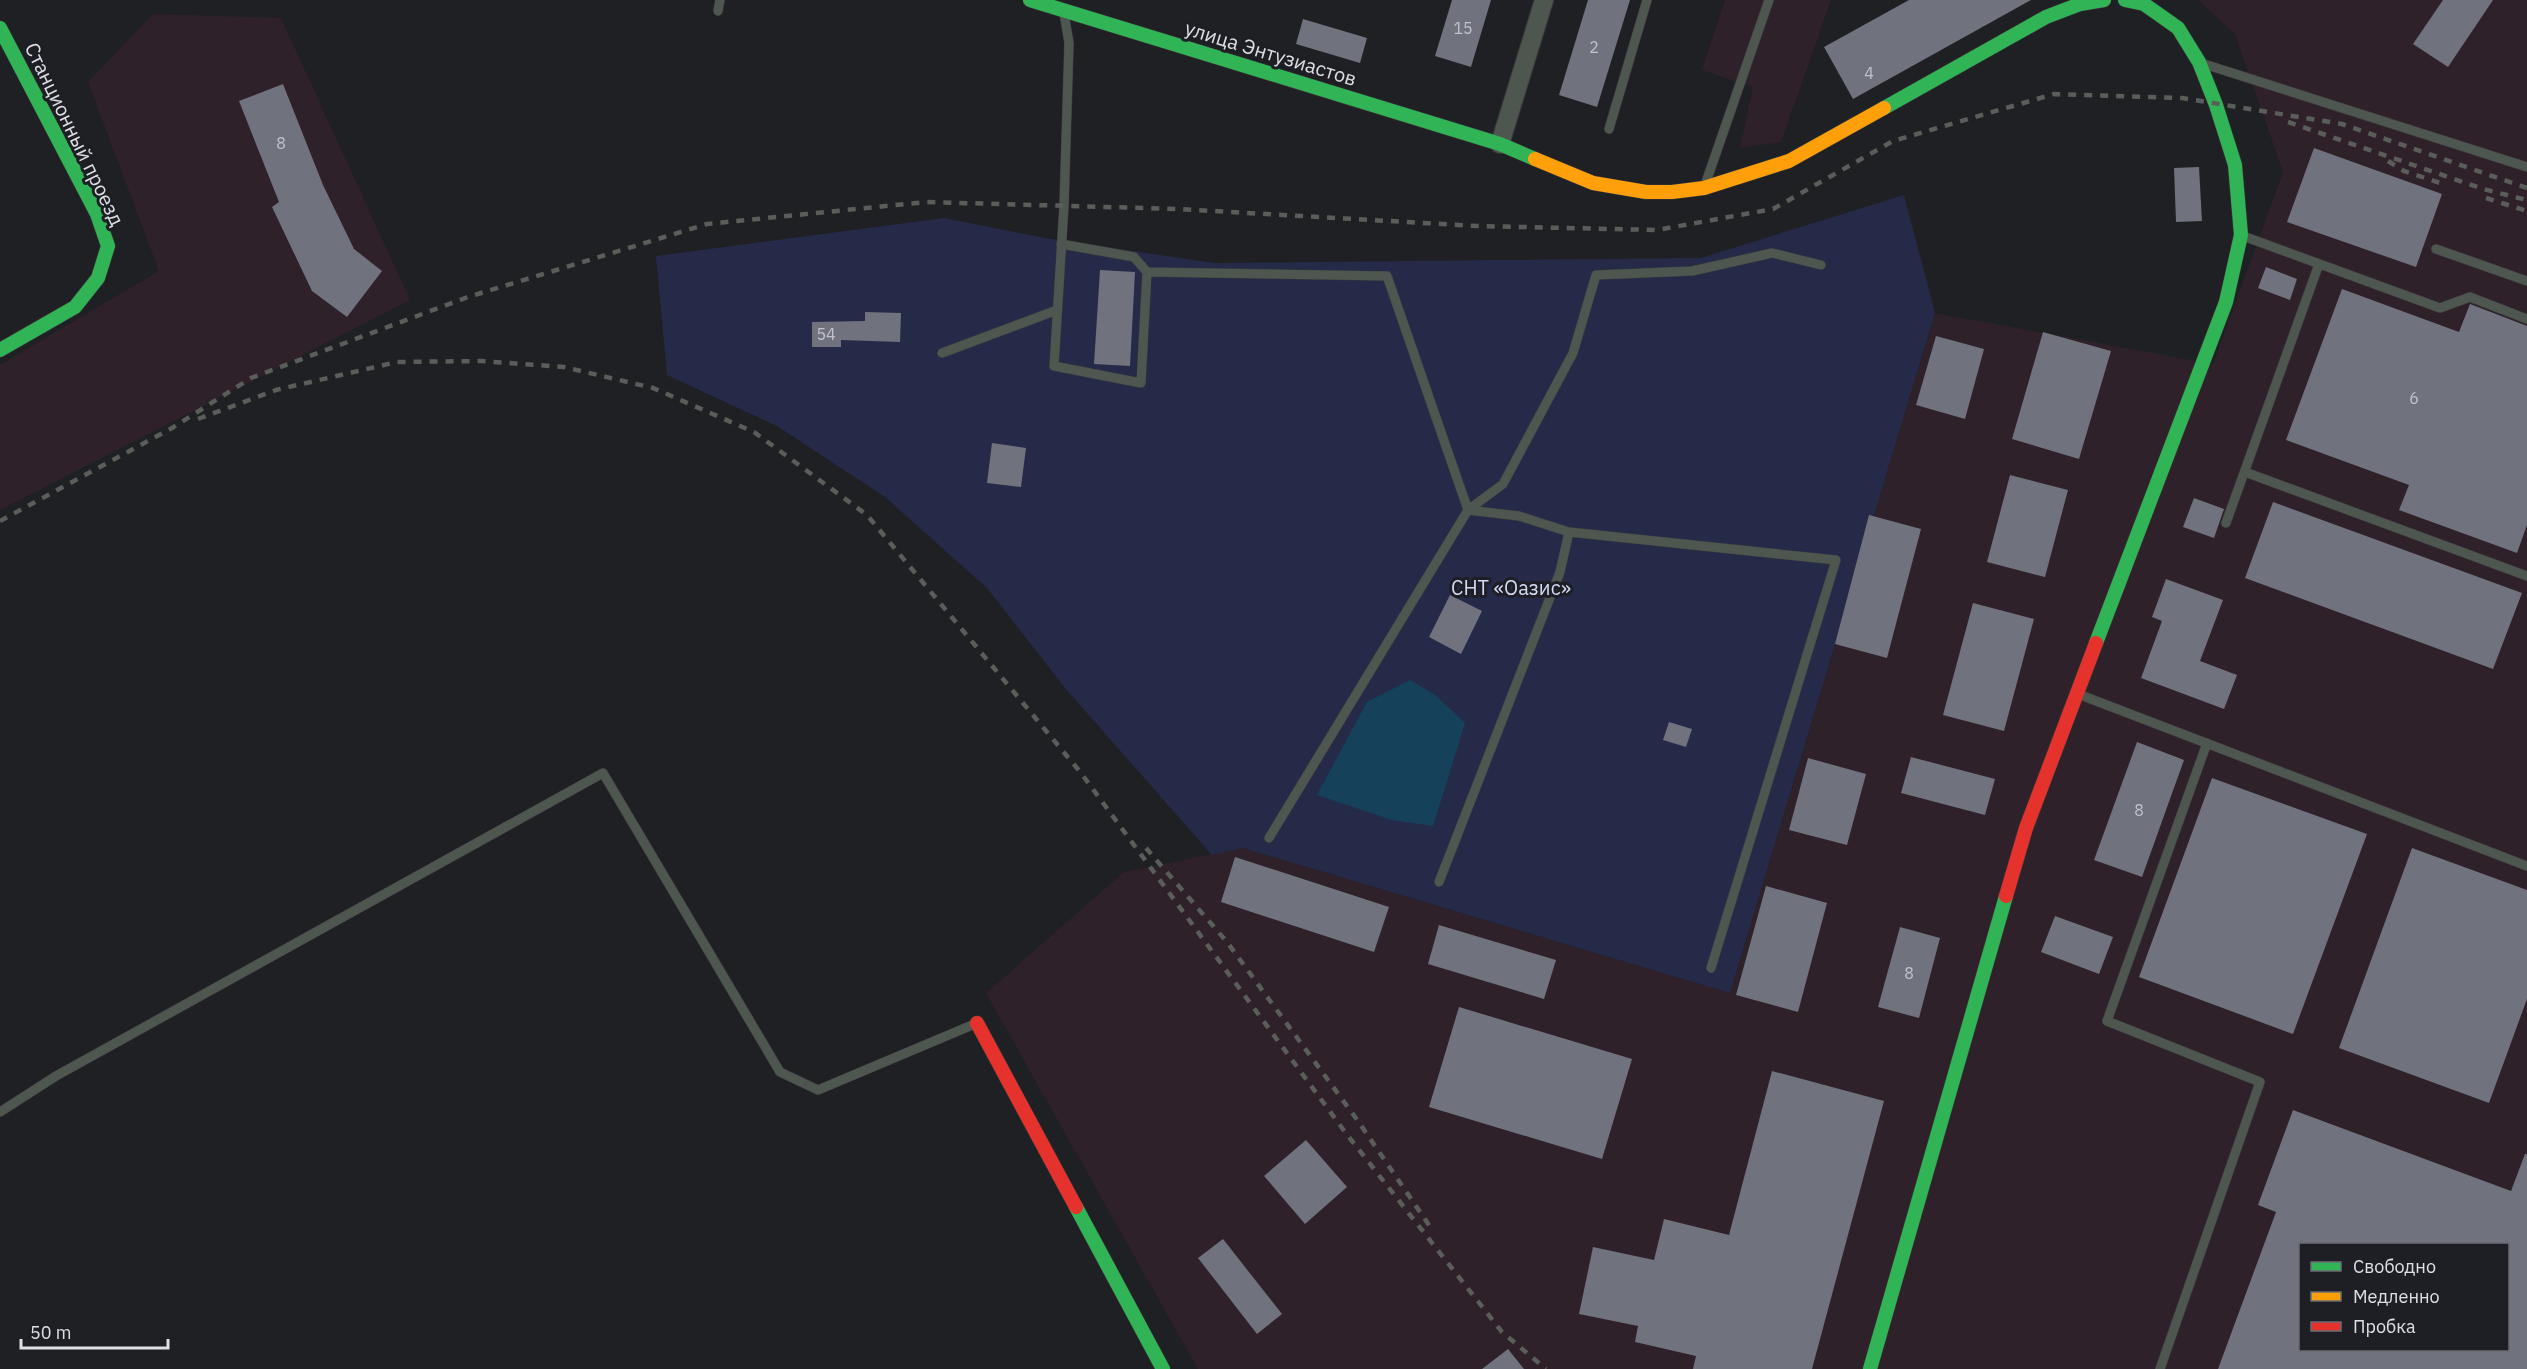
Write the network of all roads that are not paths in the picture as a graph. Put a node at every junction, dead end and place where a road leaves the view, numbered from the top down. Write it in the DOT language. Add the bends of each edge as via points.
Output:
graph roads {
  1 [pos="720,0"];
  2 [pos="1030,0"];
  3 [pos="1544,0"];
  4 [pos="1647,0"];
  5 [pos="1769,0"];
  6 [pos="2103,0"];
  7 [pos="2125,0"];
  8 [pos="1065,5"];
  9 [pos="718,11"];
  10 [pos="0,28"];
  11 [pos="2199,62"];
  12 [pos="1609,129"];
  13 [pos="1500,144"];
  14 [pos="2527,167"];
  15 [pos="1704,188"];
  16 [pos="2241,235"];
  17 [pos="1061,244"];
  18 [pos="2436,249"];
  19 [pos="2319,264"];
  20 [pos="1821,265"];
  21 [pos="1147,272"];
  22 [pos="2527,281"];
  23 [pos="1057,310"];
  24 [pos="2527,319"];
  25 [pos="0,350"];
  26 [pos="942,353"];
  27 [pos="2245,472"];
  28 [pos="1468,510"];
  29 [pos="2226,523"];
  30 [pos="1569,532"];
  31 [pos="2527,576"];
  32 [pos="2078,694"];
  33 [pos="2207,743"];
  34 [pos="1269,838"];
  35 [pos="2527,866"];
  36 [pos="1439,882"];
  37 [pos="1711,968"];
  38 [pos="977,1023"];
  39 [pos="0,1112"];
  40 [pos="1163,1369"];
  41 [pos="1870,1369"];
  42 [pos="2160,1369"];
  1 -- 9 [label="lane"];
  2 -- 8 [label="street, улица Энтузиастов"];
  3 -- 13 [label="street"];
  4 -- 12 [label="lane"];
  5 -- 15 [label="lane"];
  6 -- 15 [label="street, улица Энтузиастов" via="2046,17 1789,161"];
  7 -- 11 [label="street" via="2144,4 2178,28"];
  8 -- 13 [label="street, улица Энтузиастов"];
  8 -- 17 [label="lane" via="1069,43"];
  10 -- 25 [label="street, Станционный проезд" via="97,214 108,246 98,278 75,307"];
  11 -- 14 [label="lane"];
  11 -- 16 [label="street" via="2235,165"];
  13 -- 15 [label="street, улица Энтузиастов" via="1593,183 1646,192"];
  16 -- 19 [label="lane"];
  16 -- 32 [label="street" via="2226,302"];
  17 -- 21 [label="lane" via="1134,257"];
  17 -- 23 [label="lane"];
  18 -- 22 [label="lane"];
  19 -- 24 [label="lane" via="2440,308 2470,297"];
  19 -- 27 [label="lane"];
  20 -- 28 [label="lane" via="1772,253 1692,270 1596,275 1573,353 1503,484"];
  21 -- 23 [label="lane" via="1141,383 1054,366"];
  21 -- 28 [label="lane" via="1387,276"];
  23 -- 26 [label="lane"];
  27 -- 29 [label="lane"];
  27 -- 31 [label="lane"];
  28 -- 30 [label="lane" via="1519,516"];
  28 -- 34 [label="lane"];
  30 -- 36 [label="lane" via="1560,572"];
  30 -- 37 [label="lane" via="1836,560"];
  32 -- 33 [label="lane"];
  32 -- 41 [label="street" via="2026,828"];
  33 -- 35 [label="lane"];
  33 -- 42 [label="lane" via="2107,1021 2260,1082"];
  38 -- 39 [label="lane" via="818,1090 780,1072 603,773 56,1076"];
  38 -- 40 [label="street"];
}
